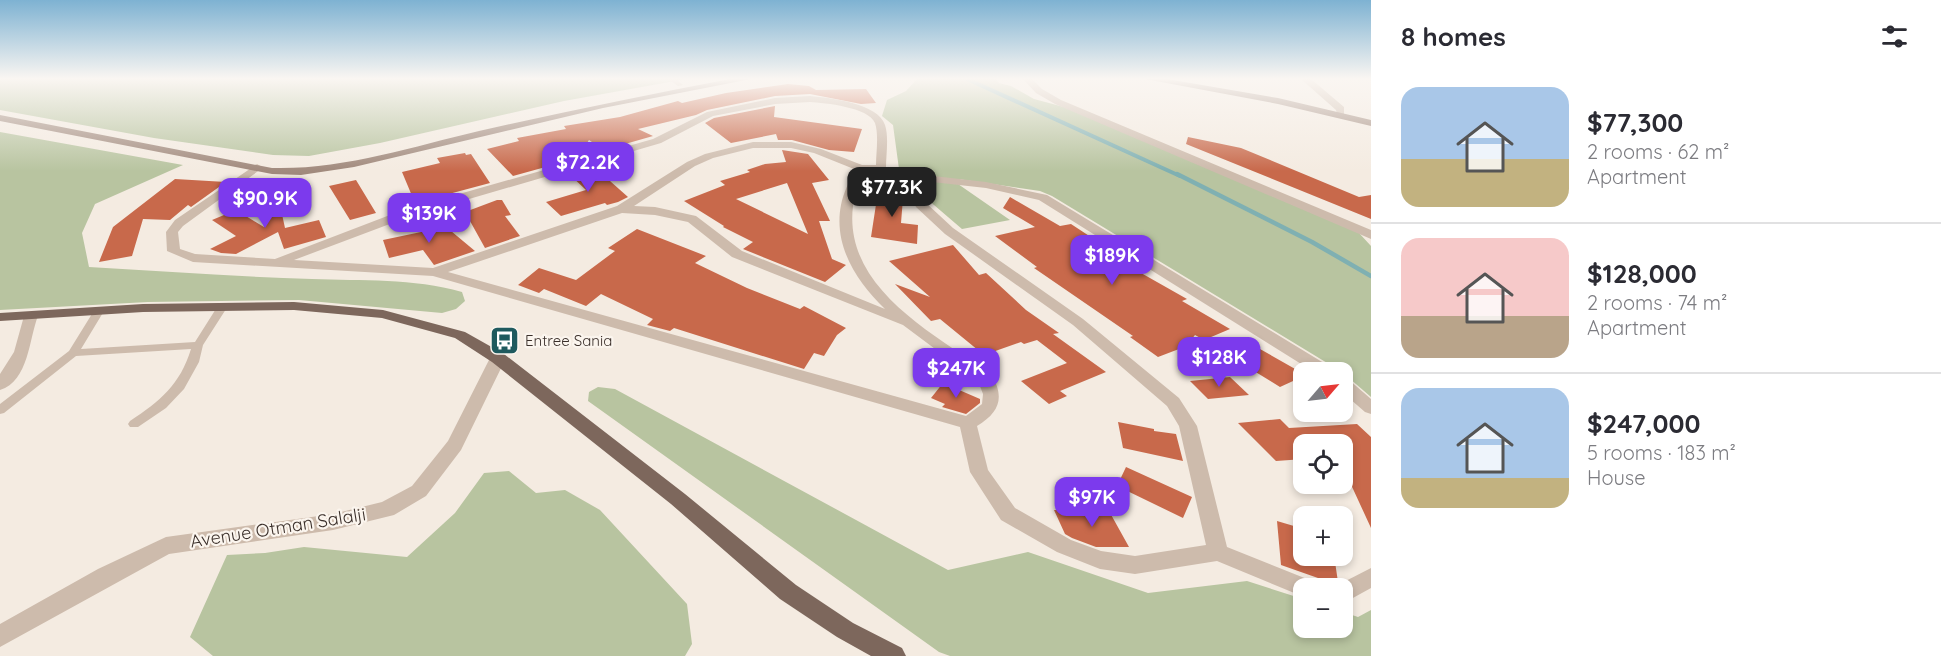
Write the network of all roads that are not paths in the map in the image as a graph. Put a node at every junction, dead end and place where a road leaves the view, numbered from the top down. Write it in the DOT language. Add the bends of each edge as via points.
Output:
graph roads {
  1 [pos="553,110"];
  2 [pos="583,110"];
  3 [pos="732,110"];
  4 [pos="861,110"];
  5 [pos="1076,110"];
  6 [pos="1316,110"];
  7 [pos="1341,110"];
  8 [pos="1341,115"];
  9 [pos="0,118"];
  10 [pos="1371,123"];
  11 [pos="257,167"];
  12 [pos="860,168"];
  13 [pos="880,169"];
  14 [pos="906,176"];
  15 [pos="621,209"];
  16 [pos="1371,235"];
  17 [pos="275,262"];
  18 [pos="434,272"];
  19 [pos="223,306"];
  20 [pos="99,311"];
  21 [pos="31,316"];
  22 [pos="0,318"];
  23 [pos="912,325"];
  24 [pos="198,345"];
  25 [pos="73,353"];
  26 [pos="498,358"];
  27 [pos="1310,362"];
  28 [pos="0,384"];
  29 [pos="1353,392"];
  30 [pos="1371,408"];
  31 [pos="0,410"];
  32 [pos="968,423"];
  33 [pos="134,424"];
  34 [pos="1218,552"];
  35 [pos="1371,577"];
  36 [pos="1293,584"];
  37 [pos="1353,588"];
  38 [pos="0,636"];
  39 [pos="894,656"];
  1 -- 11 [label="street" via="352,156"];
  2 -- 11 [label="street" via="341,166 290,172"];
  3 -- 17 [label="street" via="710,114 657,141 407,213"];
  4 -- 13 [label="street" via="876,117 881,126"];
  5 -- 16 [label="street"];
  6 -- 8 [label="street"];
  7 -- 8 [label="street"];
  8 -- 10 [label="street"];
  9 -- 11 [label="street"];
  11 -- 17 [label="street" via="179,223 172,232 172,242 174,251 193,258"];
  12 -- 13 [label="street"];
  12 -- 15 [label="street" via="791,145 753,145 691,164"];
  12 -- 23 [label="street" via="847,213 845,233 851,257 876,294"];
  13 -- 14 [label="street"];
  14 -- 27 [label="street" via="986,185 1043,197"];
  14 -- 34 [label="street" via="920,204 949,231 1078,322 1173,402 1188,426"];
  15 -- 18 [label="street"];
  15 -- 23 [label="street" via="692,219 737,254"];
  17 -- 18 [label="street"];
  18 -- 32 [label="street"];
  19 -- 20 [label="main road"];
  19 -- 24 [label="lane"];
  19 -- 26 [label="main road" via="294,306 383,314 460,335"];
  20 -- 21 [label="main road"];
  20 -- 25 [label="lane"];
  21 -- 22 [label="main road"];
  21 -- 28 [label="street" via="14,371"];
  23 -- 32 [label="street" via="984,378 992,391 987,411"];
  24 -- 25 [label="lane"];
  24 -- 33 [label="lane" via="180,386 162,405"];
  25 -- 31 [label="lane"];
  26 -- 38 [label="street, Avenue Otman Salalji" via="455,445 419,491 387,509 333,522 166,546"];
  26 -- 39 [label="main road" via="678,499 788,592 845,630"];
  29 -- 30 [label="street"];
  32 -- 34 [label="street" via="979,472 1008,514 1064,546 1100,560 1135,565"];
  34 -- 36 [label="street"];
  35 -- 37 [label="street"];
}
